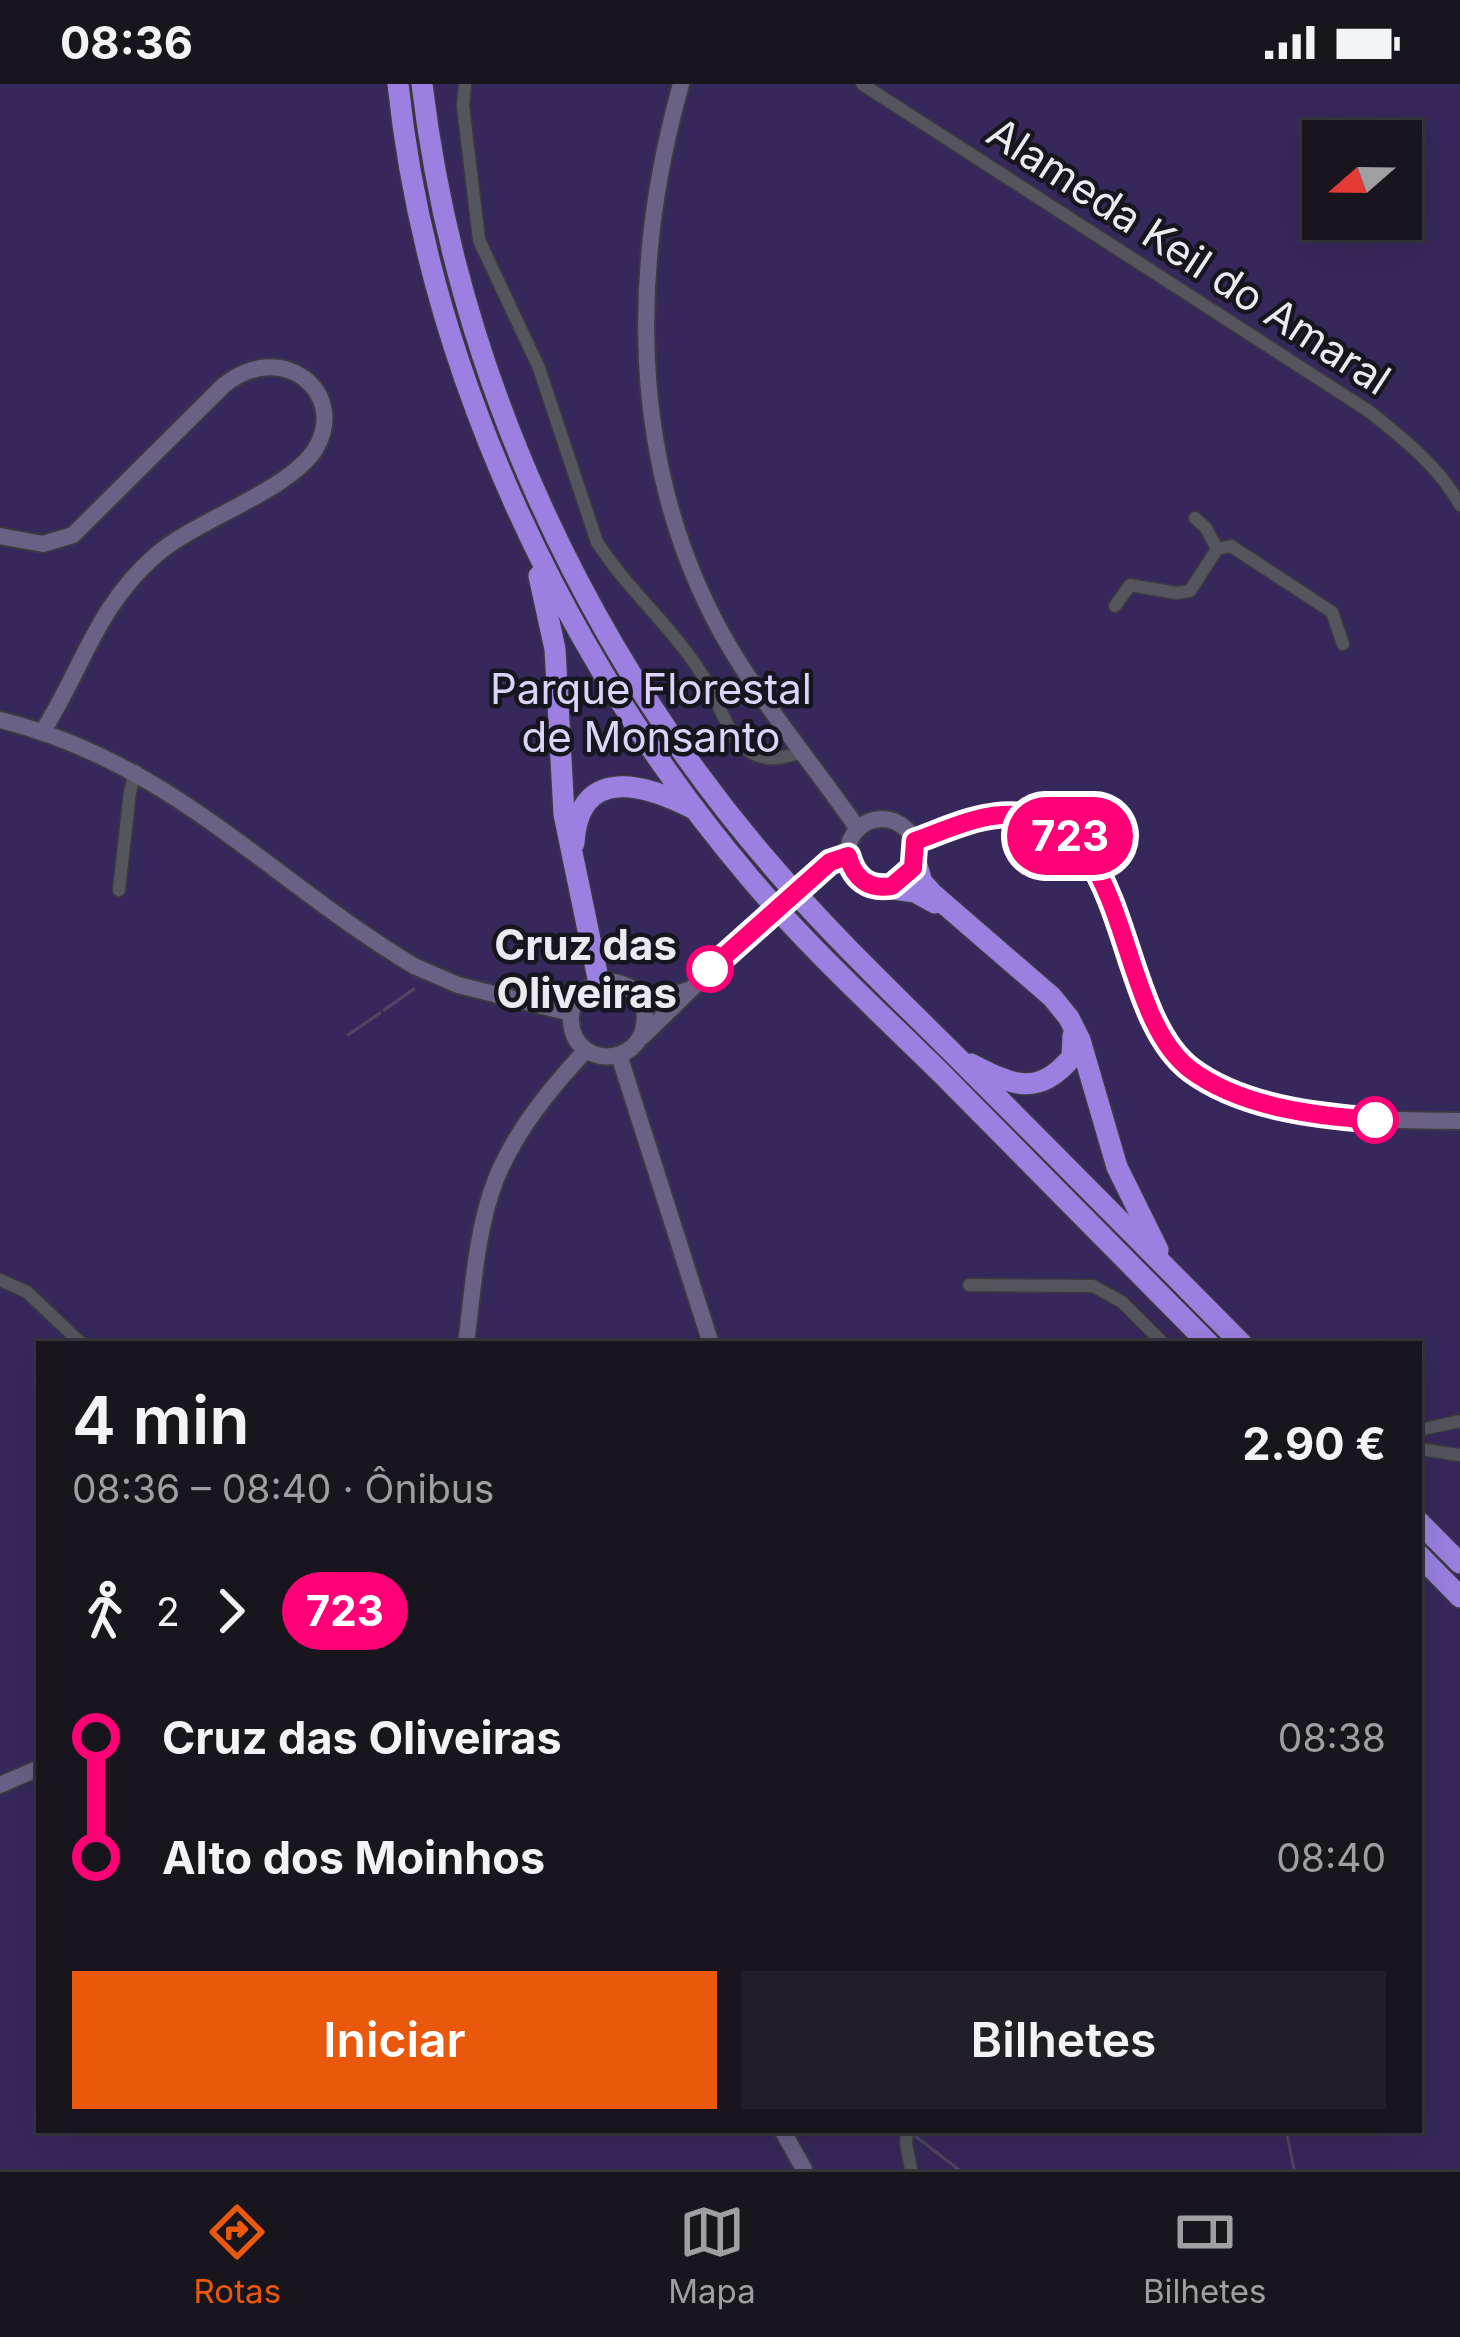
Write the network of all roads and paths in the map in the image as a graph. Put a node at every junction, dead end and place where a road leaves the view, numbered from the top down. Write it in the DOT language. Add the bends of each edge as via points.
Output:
graph roads {
  1 [pos="398,84"];
  2 [pos="422,84"];
  3 [pos="465,84"];
  4 [pos="681,84"];
  5 [pos="862,84"];
  6 [pos="1460,505"];
  7 [pos="521,518"];
  8 [pos="1195,518"];
  9 [pos="0,536"];
  10 [pos="1217,549"];
  11 [pos="1130,607"];
  12 [pos="1342,644"];
  13 [pos="0,720"];
  14 [pos="43,731"];
  15 [pos="804,752"];
  16 [pos="136,771"];
  17 [pos="697,811"];
  18 [pos="858,829"];
  19 [pos="915,851"];
  20 [pos="574,856"];
  21 [pos="848,856"];
  22 [pos="879,887"];
  23 [pos="118,890"];
  24 [pos="599,983"];
  25 [pos="627,987"];
  26 [pos="688,990"];
  27 [pos="571,1013"];
  28 [pos="636,1044"];
  29 [pos="586,1049"];
  30 [pos="619,1055"];
  31 [pos="956,1057"];
  32 [pos="1460,1121"];
  33 [pos="1166,1267"];
  34 [pos="0,1280"];
  35 [pos="969,1285"];
  36 [pos="78,1341"];
  37 [pos="466,1341"];
  38 [pos="709,1341"];
  39 [pos="1161,1341"];
  40 [pos="1206,1341"];
  41 [pos="1239,1341"];
  42 [pos="1460,1420"];
  43 [pos="1422,1429"];
  44 [pos="1422,1449"];
  45 [pos="1460,1455"];
  46 [pos="1422,1525"];
  47 [pos="1422,1559"];
  48 [pos="1460,1563"];
  49 [pos="1460,1597"];
  50 [pos="36,1769"];
  51 [pos="0,1785"];
  52 [pos="784,2133"];
  53 [pos="907,2133"];
  54 [pos="804,2169"];
  55 [pos="911,2169"];
  1 -- 7 [label="highway" via="445,312"];
  2 -- 31 [label="highway" via="472,319 571,568 716,796 772,866"];
  3 -- 15 [label="street" via="479,240 539,368 597,542 685,649 739,741 761,757"];
  4 -- 15 [label="street" via="645,269 659,465 720,629"];
  5 -- 6 [label="street, Alameda Keil do Amaral" via="1370,412 1415,449"];
  7 -- 17 [label="highway" via="580,634"];
  7 -- 20 [label="highway" via="555,649 560,784"];
  8 -- 10 [label="street"];
  9 -- 14 [label="street" via="43,544 73,535 245,370 278,365 308,381 320,404 323,425 310,456 163,549 107,607"];
  10 -- 11 [label="street" via="1190,591 1130,585 1115,606"];
  10 -- 12 [label="street" via="1231,546 1331,612"];
  13 -- 14 [label="street"];
  14 -- 16 [label="street"];
  15 -- 18 [label="street"];
  16 -- 23 [label="street"];
  16 -- 27 [label="street" via="414,966"];
  17 -- 20 [label="highway" via="652,789 609,788 580,813"];
  17 -- 40 [label="highway" via="842,976"];
  18 -- 19 [label="street" via="890,819 908,829"];
  18 -- 21 [label="street"];
  19 -- 22 [label="street" via="899,883"];
  19 -- 32 [label="street" via="1000,815 1070,836 1106,888 1157,1031 1190,1069 1265,1103 1313,1114"];
  19 -- 33 [label="highway" via="922,882 1069,1018 1117,1167"];
  20 -- 24 [label="highway"];
  21 -- 22 [label="street" via="860,880"];
  21 -- 26 [label="street, bridge" via="817,870"];
  22 -- 31 [label="highway" via="933,902 1048,1000 1073,1037 1072,1057 1042,1082 1019,1085"];
  24 -- 25 [label="street"];
  24 -- 27 [label="street" via="580,994"];
  25 -- 26 [label="street" via="656,996"];
  25 -- 28 [label="street" via="646,1018"];
  26 -- 28 [label="street"];
  27 -- 29 [label="street" via="573,1034"];
  28 -- 30 [label="street"];
  29 -- 30 [label="street"];
  29 -- 37 [label="street" via="538,1106 495,1181"];
  30 -- 38 [label="street"];
  31 -- 33 [label="highway"];
  33 -- 41 [label="highway"];
  34 -- 36 [label="street" via="27,1292"];
  35 -- 39 [label="street" via="1094,1286"];
  42 -- 43 [label="street"];
  44 -- 45 [label="street"];
  46 -- 48 [label="highway"];
  47 -- 49 [label="highway"];
  50 -- 51 [label="street"];
  52 -- 54 [label="street"];
  53 -- 55 [label="street"];
}
